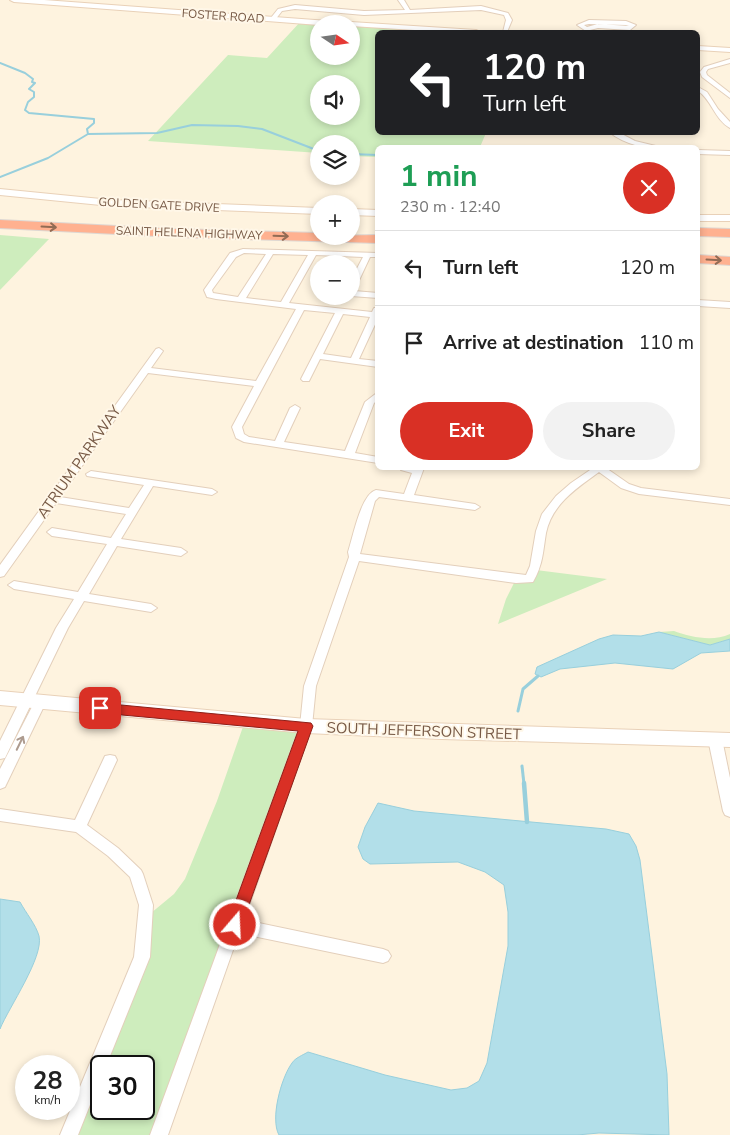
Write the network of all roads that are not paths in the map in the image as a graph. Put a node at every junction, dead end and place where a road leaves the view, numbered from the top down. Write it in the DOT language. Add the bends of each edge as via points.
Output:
graph roads {
  1 [pos="14,0"];
  2 [pos="289,0"];
  3 [pos="400,0"];
  4 [pos="475,0"];
  5 [pos="285,8"];
  6 [pos="481,8"];
  7 [pos="439,9"];
  8 [pos="408,10"];
  9 [pos="444,16"];
  10 [pos="273,19"];
  11 [pos="310,22"];
  12 [pos="360,25"];
  13 [pos="445,30"];
  14 [pos="506,30"];
  15 [pos="585,30"];
  16 [pos="588,30"];
  17 [pos="700,48"];
  18 [pos="730,50"];
  19 [pos="730,61"];
  20 [pos="700,90"];
  21 [pos="730,96"];
  22 [pos="730,126"];
  23 [pos="618,135"];
  24 [pos="644,145"];
  25 [pos="700,152"];
  26 [pos="730,153"];
  27 [pos="0,192"];
  28 [pos="310,211"];
  29 [pos="360,212"];
  30 [pos="0,213"];
  31 [pos="375,213"];
  32 [pos="700,218"];
  33 [pos="730,218"];
  34 [pos="0,224"];
  35 [pos="310,226"];
  36 [pos="360,226"];
  37 [pos="730,226"];
  38 [pos="375,227"];
  39 [pos="700,227"];
  40 [pos="700,232"];
  41 [pos="730,233"];
  42 [pos="375,239"];
  43 [pos="700,243"];
  44 [pos="730,244"];
  45 [pos="271,252"];
  46 [pos="313,253"];
  47 [pos="368,254"];
  48 [pos="375,255"];
  49 [pos="700,259"];
  50 [pos="730,261"];
  51 [pos="360,270"];
  52 [pos="360,294"];
  53 [pos="375,296"];
  54 [pos="241,299"];
  55 [pos="700,303"];
  56 [pos="284,304"];
  57 [pos="730,305"];
  58 [pos="302,306"];
  59 [pos="340,311"];
  60 [pos="375,312"];
  61 [pos="373,330"];
  62 [pos="159,350"];
  63 [pos="317,356"];
  64 [pos="354,361"];
  65 [pos="375,364"];
  66 [pos="145,370"];
  67 [pos="306,379"];
  68 [pos="259,384"];
  69 [pos="375,398"];
  70 [pos="295,408"];
  71 [pos="278,445"];
  72 [pos="350,454"];
  73 [pos="375,459"];
  74 [pos="419,470"];
  75 [pos="596,470"];
  76 [pos="602,470"];
  77 [pos="91,474"];
  78 [pos="150,483"];
  79 [pos="212,492"];
  80 [pos="408,498"];
  81 [pos="52,499"];
  82 [pos="730,502"];
  83 [pos="475,507"];
  84 [pos="133,512"];
  85 [pos="52,532"];
  86 [pos="114,542"];
  87 [pos="181,552"];
  88 [pos="355,557"];
  89 [pos="0,573"];
  90 [pos="14,585"];
  91 [pos="80,596"];
  92 [pos="151,608"];
  93 [pos="0,698"];
  94 [pos="33,702"];
  95 [pos="306,726"];
  96 [pos="722,740"];
  97 [pos="0,754"];
  98 [pos="110,760"];
  99 [pos="0,782"];
  100 [pos="730,811"];
  101 [pos="0,815"];
  102 [pos="80,827"];
  103 [pos="235,925"];
  104 [pos="383,956"];
  105 [pos="68,1135"];
  106 [pos="159,1135"];
  1 -- 10 [label="street, FOSTER ROAD"];
  2 -- 5 [label="street"];
  3 -- 8 [label="street"];
  4 -- 6 [label="street"];
  5 -- 8 [label="street" via="364,13"];
  5 -- 10 [label="street"];
  6 -- 7 [label="street"];
  6 -- 14 [label="street" via="506,14"];
  7 -- 8 [label="street"];
  7 -- 9 [label="street"];
  10 -- 11 [label="street, FOSTER ROAD"];
  12 -- 13 [label="street"];
  15 -- 16 [label="street" via="581,23 633,25 630,28 598,26"];
  17 -- 18 [label="street"];
  19 -- 21 [label="street" via="706,68 703,72"];
  20 -- 22 [label="street"];
  23 -- 24 [label="street"];
  25 -- 26 [label="street"];
  27 -- 28 [label="street, GOLDEN GATE DRIVE" via="112,203"];
  29 -- 31 [label="street"];
  30 -- 35 [label="highway, SAINT HELENA HIGHWAY"];
  32 -- 33 [label="street"];
  34 -- 42 [label="highway, SAINT HELENA HIGHWAY, one-way"];
  36 -- 38 [label="highway"];
  37 -- 39 [label="highway"];
  40 -- 41 [label="highway"];
  43 -- 44 [label="highway"];
  45 -- 46 [label="street"];
  45 -- 54 [label="street"];
  45 -- 54 [label="street" via="243,251 233,255 208,290 216,297"];
  46 -- 47 [label="street"];
  46 -- 56 [label="street"];
  47 -- 48 [label="street"];
  47 -- 51 [label="street"];
  49 -- 50 [label="highway, one-way"];
  52 -- 53 [label="street"];
  54 -- 56 [label="street"];
  55 -- 57 [label="street"];
  56 -- 58 [label="street"];
  58 -- 59 [label="street"];
  58 -- 68 [label="street"];
  59 -- 60 [label="street"];
  59 -- 63 [label="street"];
  61 -- 64 [label="street"];
  62 -- 66 [label="street, ATRIUM PARKWAY"];
  63 -- 64 [label="street"];
  63 -- 67 [label="street"];
  64 -- 65 [label="street"];
  66 -- 68 [label="street"];
  66 -- 81 [label="street, ATRIUM PARKWAY"];
  68 -- 71 [label="street" via="237,426 239,436"];
  69 -- 72 [label="street" via="370,402"];
  70 -- 71 [label="street"];
  71 -- 72 [label="street"];
  72 -- 73 [label="street"];
  74 -- 80 [label="street"];
  75 -- 88 [label="street" via="561,495 543,524 536,570 529,579"];
  76 -- 82 [label="street" via="624,486 639,491"];
  77 -- 78 [label="street"];
  78 -- 79 [label="street"];
  78 -- 84 [label="street"];
  80 -- 83 [label="street"];
  80 -- 88 [label="street" via="376,493 370,500"];
  81 -- 84 [label="street"];
  81 -- 89 [label="street, ATRIUM PARKWAY"];
  84 -- 86 [label="street"];
  85 -- 86 [label="street"];
  86 -- 87 [label="street"];
  86 -- 91 [label="street"];
  88 -- 95 [label="street" via="310,686"];
  90 -- 91 [label="street"];
  91 -- 92 [label="street"];
  91 -- 94 [label="street"];
  93 -- 94 [label="street, SOUTH JEFFERSON STREET"];
  94 -- 95 [label="street, SOUTH JEFFERSON STREET"];
  94 -- 97 [label="street"];
  99 -- 94 [label="street, one-way"];
  95 -- 96 [label="street, SOUTH JEFFERSON STREET"];
  95 -- 103 [label="street"];
  96 -- 100 [label="street"];
  98 -- 102 [label="street"];
  101 -- 102 [label="street"];
  102 -- 105 [label="street" via="136,874 146,905 142,957"];
  103 -- 104 [label="street"];
  103 -- 106 [label="street"];
}
